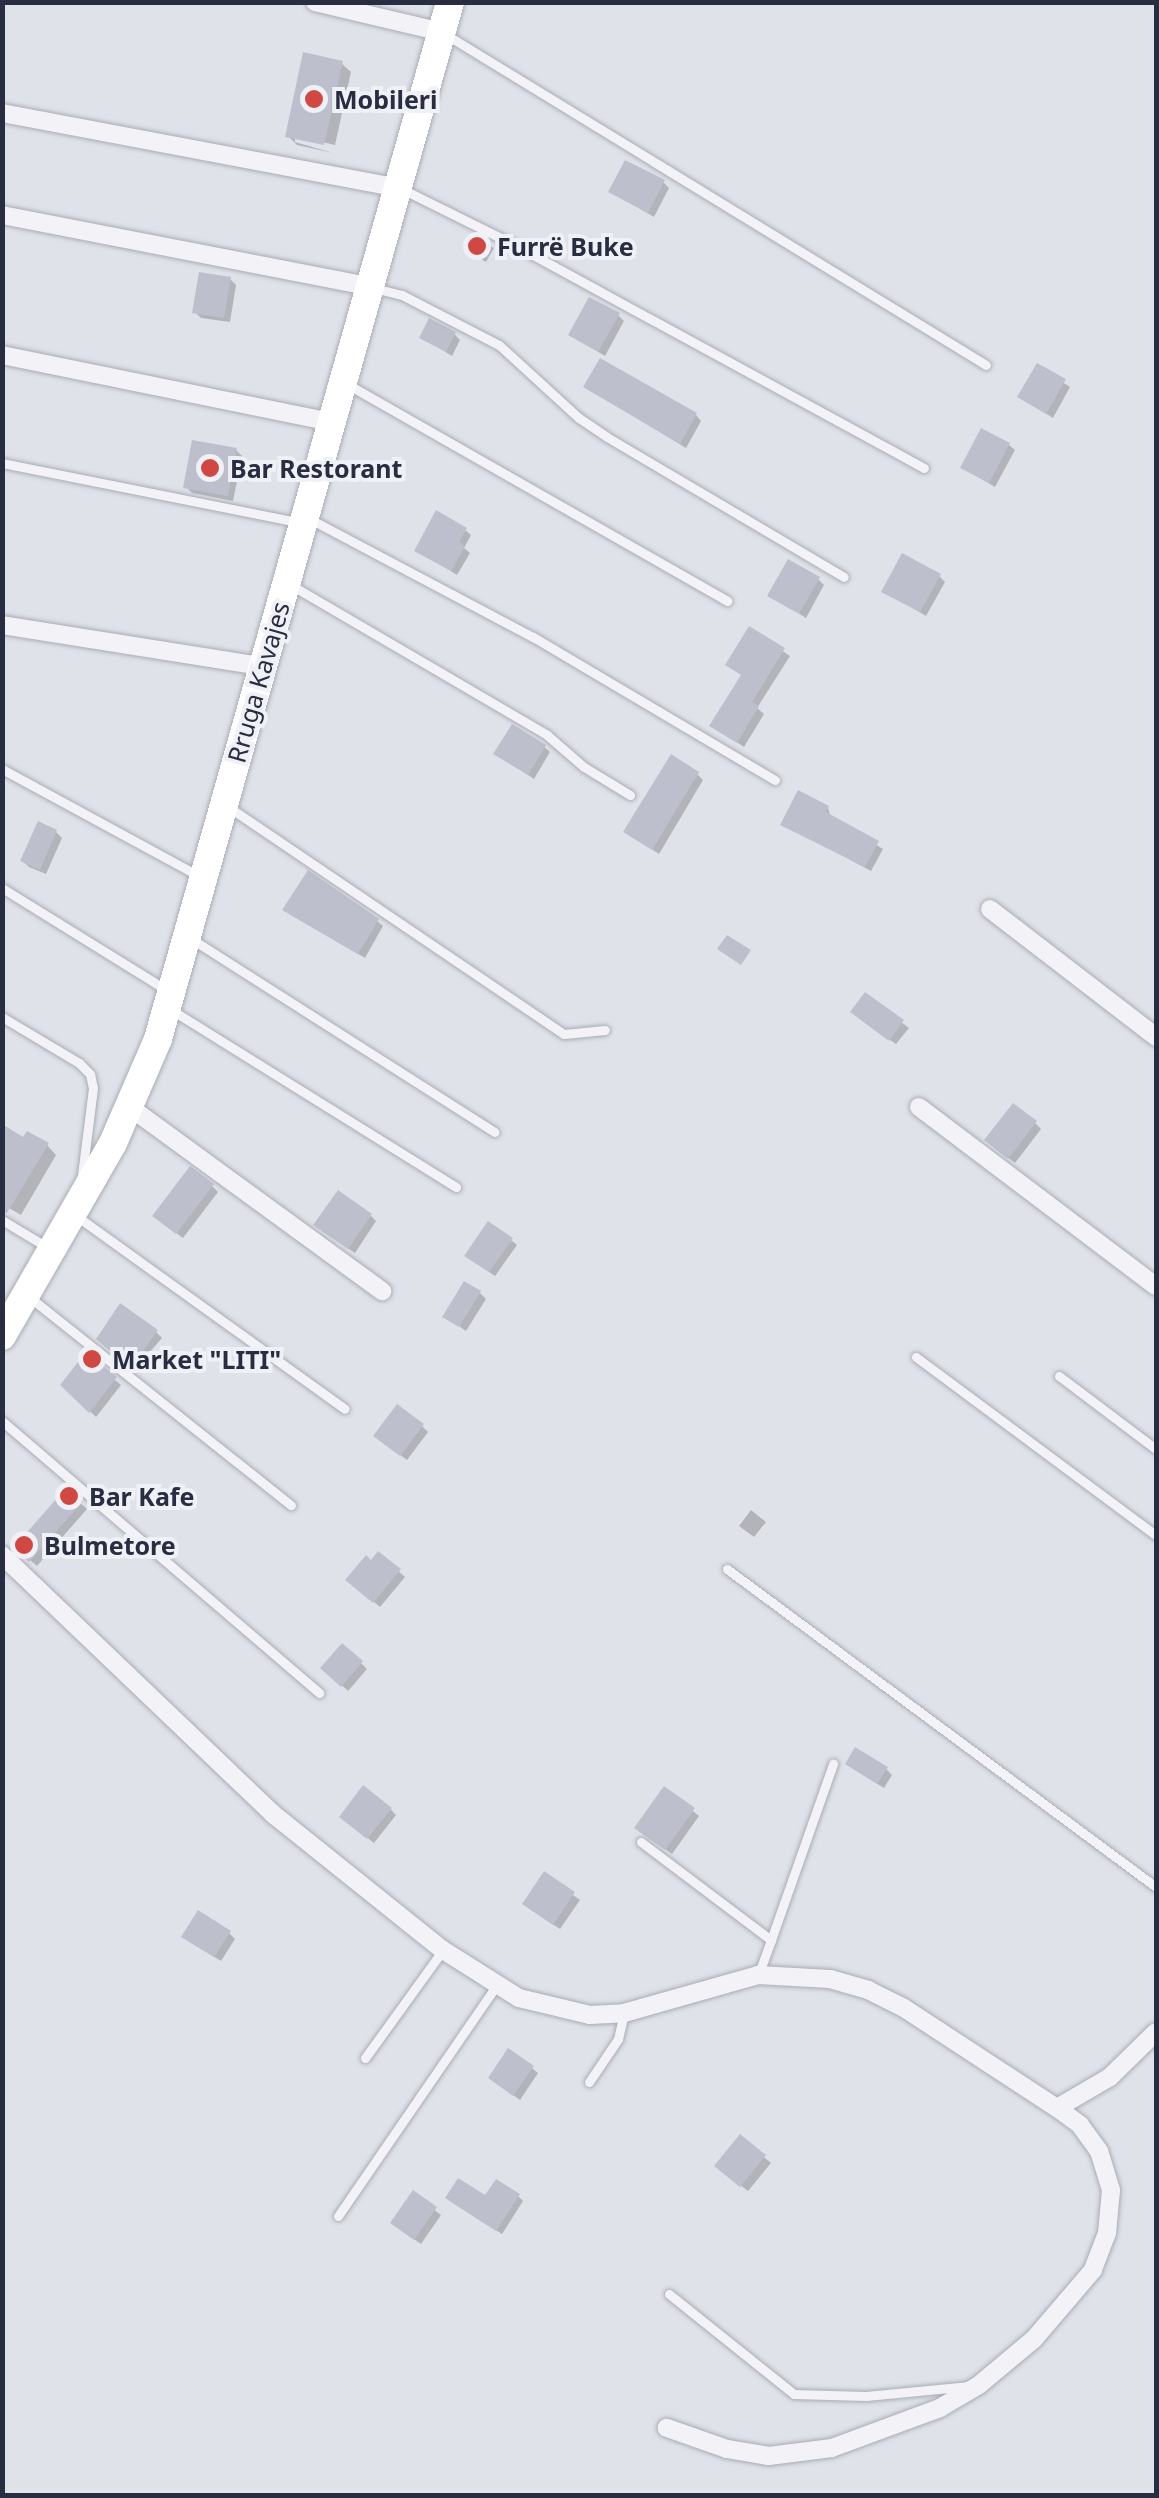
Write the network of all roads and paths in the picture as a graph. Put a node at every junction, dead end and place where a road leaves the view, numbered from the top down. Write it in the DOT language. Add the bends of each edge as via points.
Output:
graph roads {
  1 [pos="315,2"];
  2 [pos="450,2"];
  3 [pos="442,32"];
  4 [pos="2,113"];
  5 [pos="400,188"];
  6 [pos="2,216"];
  7 [pos="372,287"];
  8 [pos="2,355"];
  9 [pos="986,365"];
  10 [pos="344,382"];
  11 [pos="332,422"];
  12 [pos="2,462"];
  13 [pos="924,468"];
  14 [pos="304,520"];
  15 [pos="844,576"];
  16 [pos="286,582"];
  17 [pos="727,601"];
  18 [pos="2,625"];
  19 [pos="262,666"];
  20 [pos="2,769"];
  21 [pos="775,780"];
  22 [pos="630,795"];
  23 [pos="223,804"];
  24 [pos="203,878"];
  25 [pos="2,888"];
  26 [pos="990,909"];
  27 [pos="188,936"];
  28 [pos="170,1001"];
  29 [pos="2,1018"];
  30 [pos="605,1030"];
  31 [pos="1156,1037"];
  32 [pos="919,1106"];
  33 [pos="131,1108"];
  34 [pos="495,1132"];
  35 [pos="456,1187"];
  36 [pos="78,1205"];
  37 [pos="2,1220"];
  38 [pos="52,1251"];
  39 [pos="1156,1286"];
  40 [pos="382,1292"];
  41 [pos="26,1294"];
  42 [pos="2,1336"];
  43 [pos="916,1356"];
  44 [pos="1059,1376"];
  45 [pos="345,1409"];
  46 [pos="2,1421"];
  47 [pos="1156,1449"];
  48 [pos="291,1505"];
  49 [pos="1156,1535"];
  50 [pos="2,1555"];
  51 [pos="727,1569"];
  52 [pos="319,1693"];
  53 [pos="833,1764"];
  54 [pos="642,1842"];
  55 [pos="1156,1887"];
  56 [pos="770,1940"];
  57 [pos="443,1950"];
  58 [pos="758,1975"];
  59 [pos="496,1986"];
  60 [pos="624,2013"];
  61 [pos="1156,2032"];
  62 [pos="365,2058"];
  63 [pos="589,2082"];
  64 [pos="1057,2108"];
  65 [pos="338,2216"];
  66 [pos="669,2294"];
  67 [pos="979,2385"];
  68 [pos="667,2428"];
  1 -- 3 [label="street"];
  2 -- 3 [label="main road, Rruga Kavajes"];
  3 -- 5 [label="main road, Rruga Kavajes"];
  3 -- 9 [label="lane"];
  4 -- 5 [label="street"];
  5 -- 7 [label="main road, Rruga Kavajes"];
  5 -- 13 [label="lane"];
  6 -- 7 [label="street"];
  7 -- 10 [label="main road, Rruga Kavajes"];
  7 -- 15 [label="lane" via="402,295 499,345 607,438"];
  8 -- 11 [label="street"];
  10 -- 11 [label="main road, Rruga Kavajes"];
  10 -- 17 [label="lane"];
  11 -- 14 [label="main road, Rruga Kavajes"];
  12 -- 14 [label="lane"];
  14 -- 16 [label="main road, Rruga Kavajes"];
  14 -- 21 [label="lane" via="532,637"];
  16 -- 19 [label="main road, Rruga Kavajes"];
  16 -- 22 [label="lane" via="548,735 584,768"];
  18 -- 19 [label="street"];
  19 -- 23 [label="main road, Rruga Kavajes"];
  20 -- 24 [label="lane"];
  23 -- 24 [label="main road, Rruga Kavajes"];
  23 -- 30 [label="lane" via="564,1034"];
  24 -- 27 [label="main road, Rruga Kavajes"];
  25 -- 28 [label="lane"];
  26 -- 31 [label="street"];
  27 -- 28 [label="main road, Rruga Kavajes"];
  27 -- 34 [label="lane"];
  28 -- 33 [label="main road, Rruga Kavajes"];
  28 -- 35 [label="lane"];
  29 -- 36 [label="lane" via="90,1074"];
  32 -- 39 [label="street"];
  33 -- 36 [label="main road, Rruga Kavajes"];
  33 -- 40 [label="street"];
  36 -- 38 [label="main road, Rruga Kavajes"];
  36 -- 45 [label="lane"];
  37 -- 38 [label="lane"];
  38 -- 41 [label="main road, Rruga Kavajes"];
  41 -- 42 [label="main road, Rruga Kavajes"];
  41 -- 48 [label="lane"];
  43 -- 49 [label="lane"];
  44 -- 47 [label="lane"];
  46 -- 52 [label="lane"];
  50 -- 57 [label="street" via="273,1814"];
  51 -- 55 [label="lane"];
  53 -- 56 [label="lane"];
  54 -- 56 [label="lane"];
  56 -- 58 [label="lane"];
  57 -- 59 [label="street"];
  57 -- 62 [label="lane"];
  58 -- 60 [label="street"];
  58 -- 64 [label="street" via="868,1990"];
  59 -- 60 [label="street" via="553,2010"];
  59 -- 65 [label="lane"];
  60 -- 63 [label="lane" via="618,2039"];
  61 -- 64 [label="street" via="1110,2077"];
  64 -- 67 [label="street" via="1099,2151 1111,2190 1107,2233 1093,2270 1034,2338"];
  66 -- 67 [label="lane" via="794,2394 866,2396"];
  67 -- 68 [label="street" via="940,2408 832,2448 769,2456"];
}
